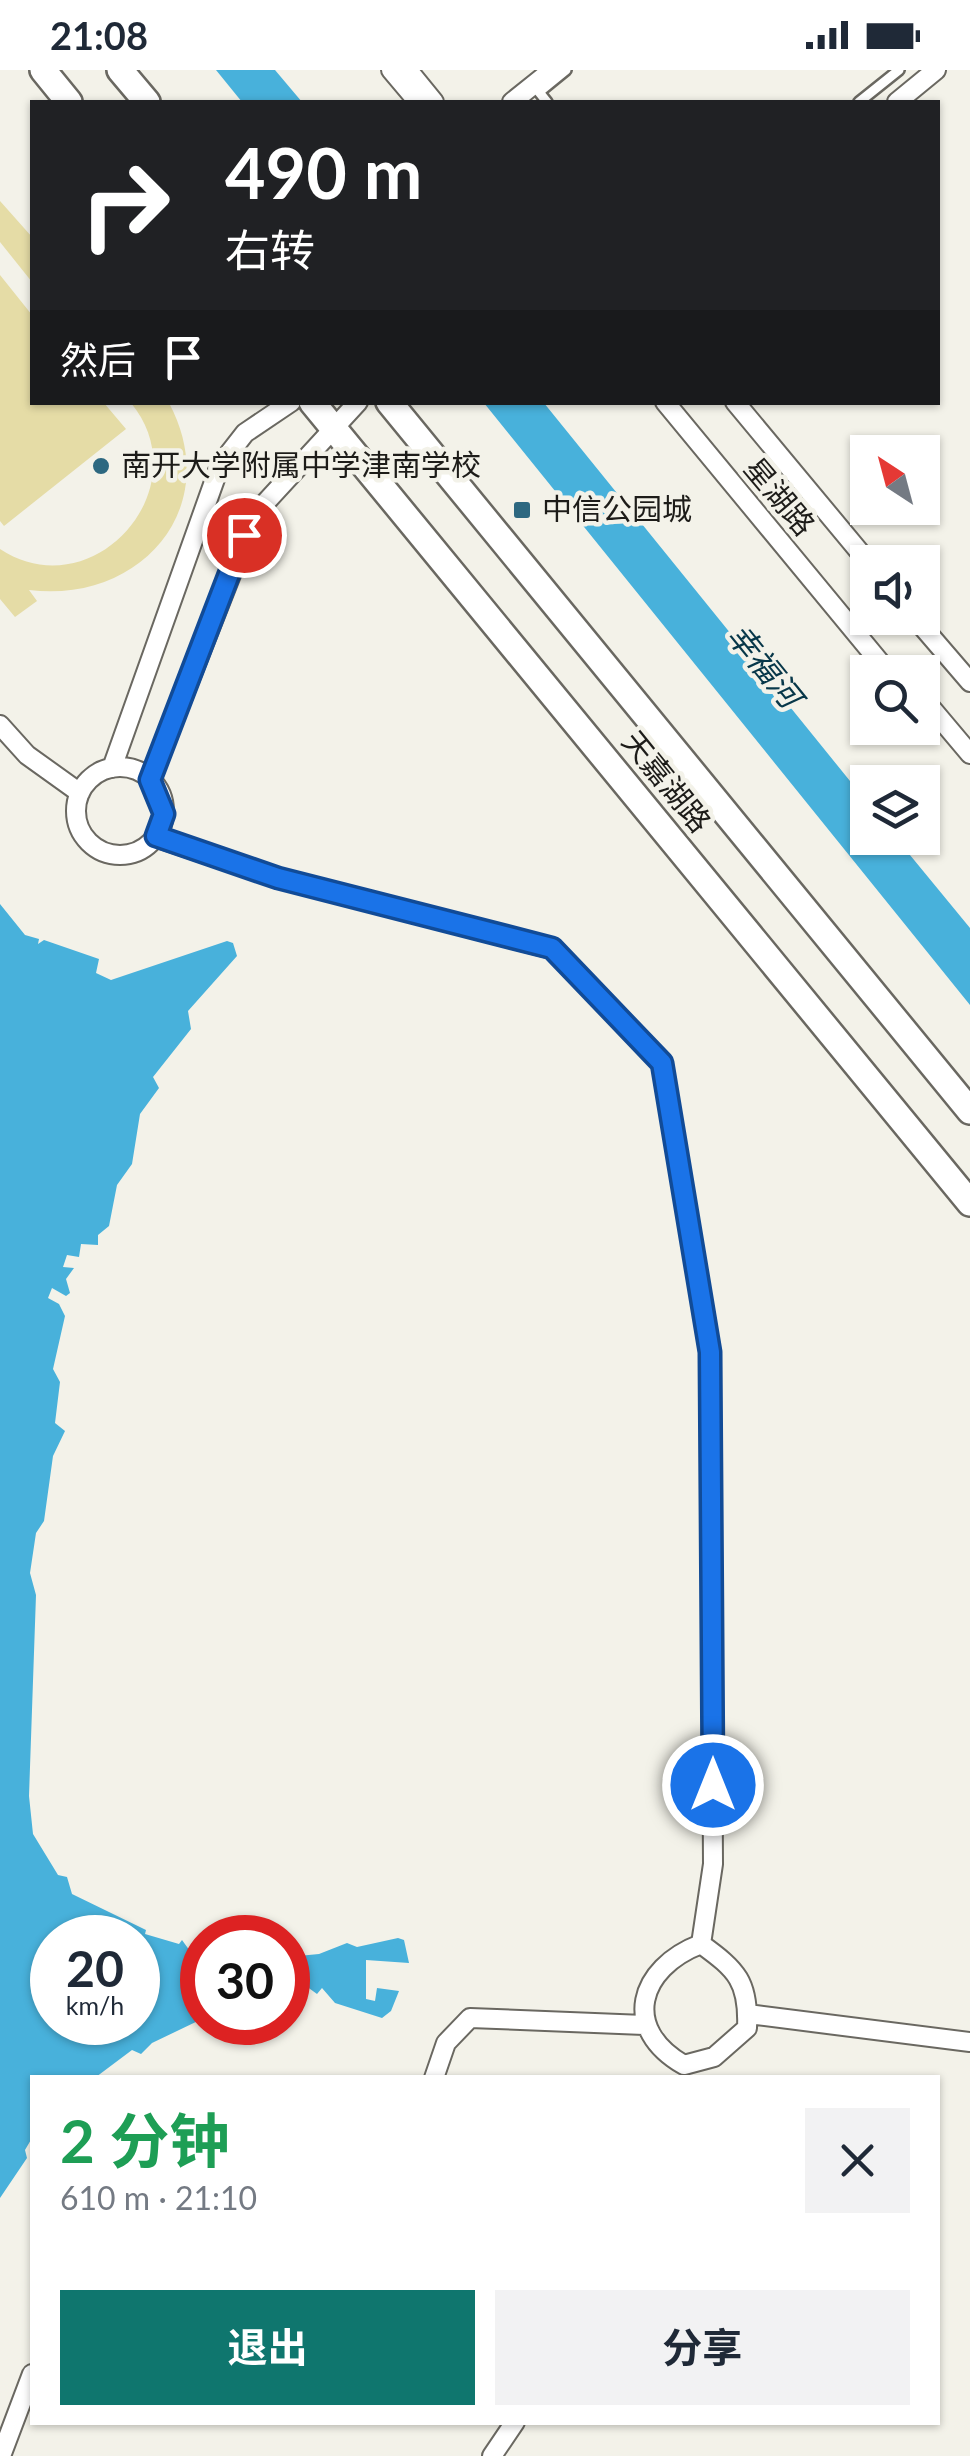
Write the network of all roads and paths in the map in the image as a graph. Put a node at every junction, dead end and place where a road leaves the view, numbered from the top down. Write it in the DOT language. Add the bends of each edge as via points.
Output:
graph roads {
  1 [pos="43,70"];
  2 [pos="120,70"];
  3 [pos="391,70"];
  4 [pos="408,70"];
  5 [pos="552,70"];
  6 [pos="566,70"];
  7 [pos="898,70"];
  8 [pos="936,70"];
  9 [pos="68,100"];
  10 [pos="144,100"];
  11 [pos="416,100"];
  12 [pos="432,100"];
  13 [pos="514,100"];
  14 [pos="546,100"];
  15 [pos="861,100"];
  16 [pos="899,100"];
  17 [pos="287,405"];
  18 [pos="314,405"];
  19 [pos="355,405"];
  20 [pos="391,405"];
  21 [pos="667,405"];
  22 [pos="682,405"];
  23 [pos="737,405"];
  24 [pos="333,428"];
  25 [pos="854,545"];
  26 [pos="929,635"];
  27 [pos="874,655"];
  28 [pos="888,655"];
  29 [pos="970,682"];
  30 [pos="940,718"];
  31 [pos="0,725"];
  32 [pos="940,736"];
  33 [pos="970,754"];
  34 [pos="112,768"];
  35 [pos="970,772"];
  36 [pos="150,780"];
  37 [pos="80,793"];
  38 [pos="156,836"];
  39 [pos="970,1110"];
  40 [pos="970,1203"];
  41 [pos="701,1944"];
  42 [pos="748,2014"];
  43 [pos="644,2025"];
  44 [pos="970,2042"];
  45 [pos="682,2071"];
  46 [pos="435,2075"];
  47 [pos="30,2379"];
  48 [pos="512,2425"];
  49 [pos="1,2456"];
  50 [pos="492,2456"];
  1 -- 9 [label="street"];
  2 -- 10 [label="street"];
  3 -- 11 [label="street"];
  4 -- 12 [label="street"];
  5 -- 13 [label="street"];
  6 -- 14 [label="lane" via="540,92"];
  7 -- 15 [label="lane"];
  8 -- 16 [label="street"];
  17 -- 34 [label="street" via="245,433 220,465"];
  18 -- 24 [label="street, 天嘉湖路"];
  19 -- 24 [label="street"];
  20 -- 39 [label="street, 天嘉湖路"];
  21 -- 27 [label="street, 星湖路"];
  22 -- 28 [label="street, 星湖路"];
  23 -- 25 [label="street"];
  24 -- 36 [label="street" via="254,514"];
  24 -- 40 [label="street, 天嘉湖路"];
  26 -- 29 [label="street"];
  30 -- 33 [label="street"];
  31 -- 37 [label="street" via="27,755"];
  32 -- 35 [label="street"];
  34 -- 36 [label="street"];
  34 -- 37 [label="street"];
  36 -- 38 [label="street" via="164,814"];
  37 -- 38 [label="street" via="77,821 92,845 118,855"];
  38 -- 41 [label="street" via="278,878 552,948 662,1063 710,1352 713,1864"];
  41 -- 42 [label="street" via="730,1965 748,1995"];
  41 -- 43 [label="street" via="656,1971"];
  42 -- 44 [label="street"];
  42 -- 45 [label="street" via="747,2028 714,2058"];
  43 -- 45 [label="street"];
  43 -- 46 [label="street" via="470,2018 446,2043"];
  47 -- 49 [label="street"];
  48 -- 50 [label="street"];
}
